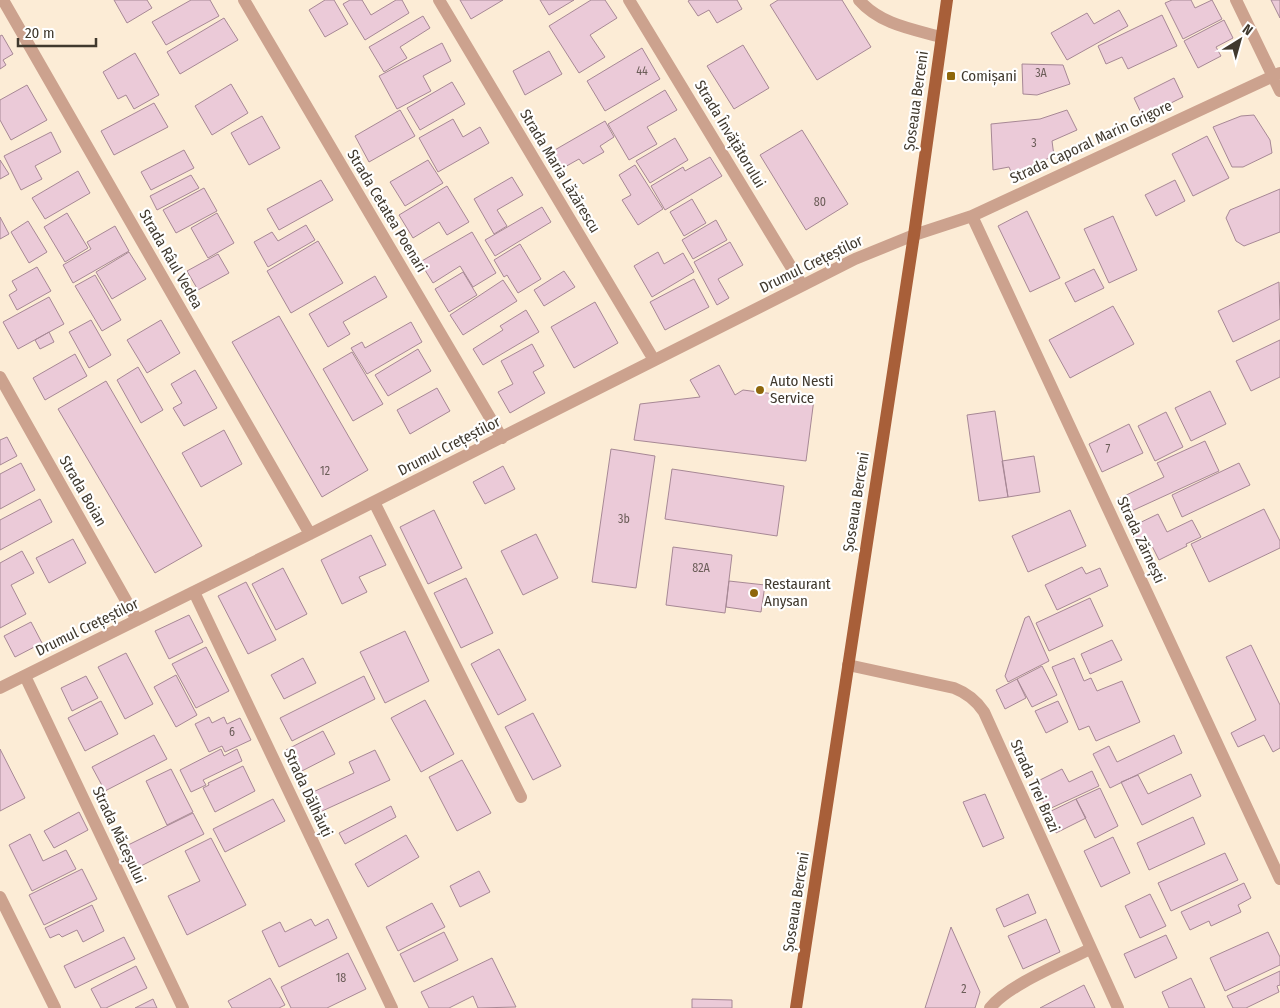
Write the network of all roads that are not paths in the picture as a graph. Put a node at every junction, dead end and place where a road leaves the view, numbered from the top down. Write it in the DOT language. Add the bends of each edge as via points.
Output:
graph roads {
  1 [pos="3,0"];
  2 [pos="244,0"];
  3 [pos="439,0"];
  4 [pos="629,0"];
  5 [pos="858,0"];
  6 [pos="947,0"];
  7 [pos="1236,0"];
  8 [pos="941,37"];
  9 [pos="1276,74"];
  10 [pos="1280,91"];
  11 [pos="972,216"];
  12 [pos="914,235"];
  13 [pos="802,285"];
  14 [pos="654,360"];
  15 [pos="0,377"];
  16 [pos="502,438"];
  17 [pos="374,502"];
  18 [pos="310,534"];
  19 [pos="194,592"];
  20 [pos="137,620"];
  21 [pos="848,665"];
  22 [pos="25,676"];
  23 [pos="0,688"];
  24 [pos="521,797"];
  25 [pos="1280,879"];
  26 [pos="0,897"];
  27 [pos="1090,949"];
  28 [pos="55,1008"];
  29 [pos="183,1008"];
  30 [pos="392,1008"];
  31 [pos="796,1008"];
  32 [pos="990,1008"];
  33 [pos="1118,1008"];
  1 -- 18 [label="street, Strada Râul Vedea"];
  2 -- 16 [label="street, Strada Cetatea Poenari"];
  3 -- 14 [label="street, Strada Maria Lăzărescu"];
  4 -- 13 [label="street, Strada Învățătorului"];
  5 -- 8 [label="street" via="880,18"];
  6 -- 8 [label="main road, Șoseaua Berceni"];
  7 -- 9 [label="street"];
  8 -- 12 [label="main road, Șoseaua Berceni"];
  9 -- 10 [label="street"];
  9 -- 11 [label="street, Strada Caporal Marin Grigore"];
  11 -- 12 [label="street, Strada Caporal Marin Grigore"];
  11 -- 25 [label="street, Strada Zărnești"];
  12 -- 13 [label="street, Drumul Crețeștilor"];
  12 -- 21 [label="main road, Șoseaua Berceni"];
  13 -- 14 [label="street, Drumul Crețeștilor"];
  14 -- 16 [label="street, Drumul Crețeștilor"];
  15 -- 20 [label="street, Strada Boian"];
  16 -- 17 [label="street, Drumul Crețeștilor"];
  17 -- 18 [label="street, Drumul Crețeștilor"];
  17 -- 24 [label="street"];
  18 -- 19 [label="street, Drumul Crețeștilor"];
  19 -- 20 [label="street, Drumul Crețeștilor"];
  19 -- 30 [label="street, Strada Dălhăuți"];
  20 -- 22 [label="street, Drumul Crețeștilor"];
  21 -- 27 [label="street, Strada Trei Brazi" via="954,688 977,702"];
  21 -- 31 [label="main road, Șoseaua Berceni"];
  22 -- 23 [label="street, Drumul Crețeștilor"];
  22 -- 29 [label="street, Strada Măceșului"];
  26 -- 28 [label="street"];
  27 -- 32 [label="street" via="1013,988"];
  27 -- 33 [label="street, Strada Trei Brazi"];
}
